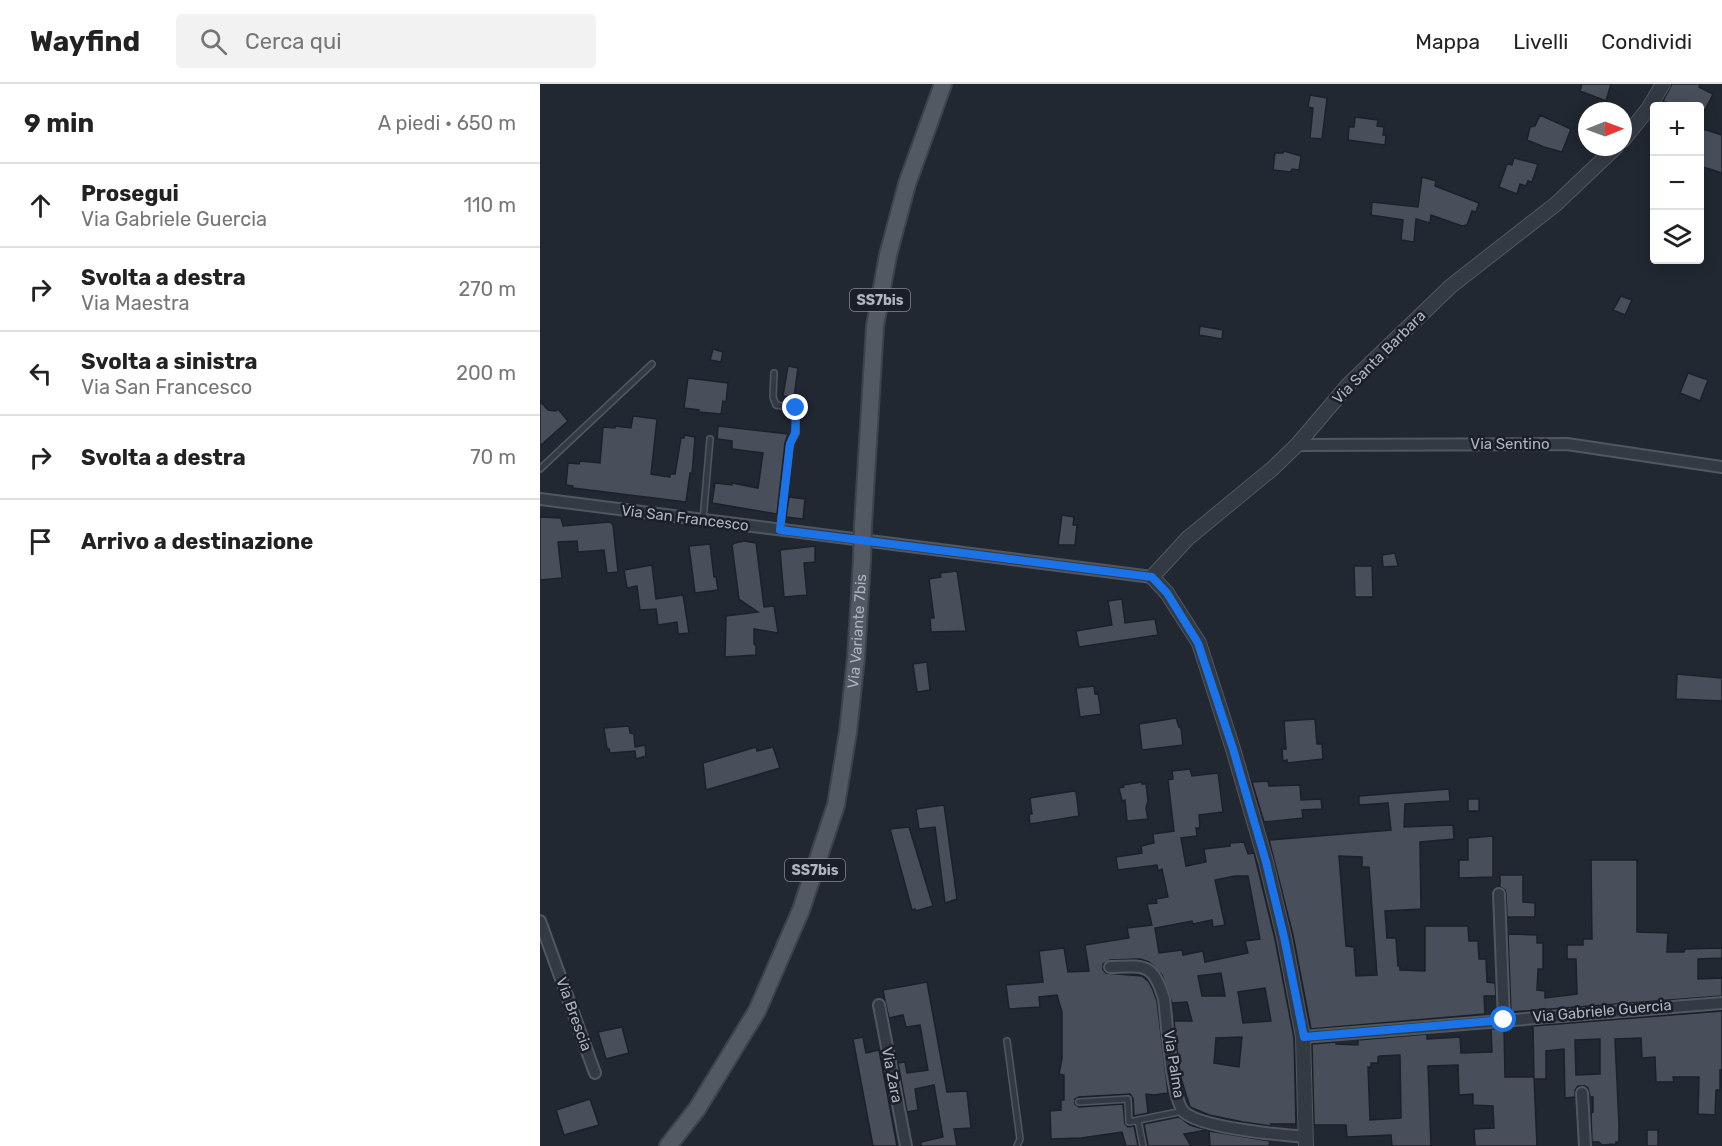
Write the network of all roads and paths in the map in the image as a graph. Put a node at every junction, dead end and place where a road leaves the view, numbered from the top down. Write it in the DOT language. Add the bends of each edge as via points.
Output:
graph roads {
  1 [pos="943,84"];
  2 [pos="1663,84"];
  3 [pos="1632,129"];
  4 [pos="1607,156"];
  5 [pos="652,364"];
  6 [pos="774,373"];
  7 [pos="710,439"];
  8 [pos="1297,445"];
  9 [pos="1722,467"];
  10 [pos="540,469"];
  11 [pos="540,499"];
  12 [pos="703,520"];
  13 [pos="780,530"];
  14 [pos="1152,577"];
  15 [pos="1499,894"];
  16 [pos="540,921"];
  17 [pos="1110,967"];
  18 [pos="1722,1003"];
  19 [pos="879,1005"];
  20 [pos="1504,1020"];
  21 [pos="1304,1037"];
  22 [pos="1007,1041"];
  23 [pos="595,1073"];
  24 [pos="1582,1093"];
  25 [pos="1079,1102"];
  26 [pos="1183,1111"];
  27 [pos="1138,1120"];
  28 [pos="1306,1142"];
  29 [pos="668,1146"];
  30 [pos="906,1146"];
  31 [pos="1017,1146"];
  32 [pos="1143,1146"];
  33 [pos="1585,1146"];
  1 -- 29 [label="main road, Via Variante 7bis / SS7bis, bridge" via="907,184 875,326 856,658 836,805 801,910 757,1011 697,1109"];
  2 -- 3 [label="street"];
  4 -- 8 [label="street, Via Santa Barbara" via="1556,204 1451,286 1349,384"];
  5 -- 10 [label="lane"];
  6 -- 13 [label="lane" via="776,405 796,408"];
  7 -- 12 [label="lane"];
  8 -- 9 [label="street, Via Sentino" via="1568,444"];
  8 -- 14 [label="street, Via Santa Barbara" via="1188,538"];
  11 -- 12 [label="street, Via San Francesco"];
  12 -- 13 [label="street, Via San Francesco"];
  13 -- 14 [label="street, Via San Francesco"];
  14 -- 21 [label="street" via="1167,593 1202,654 1266,862"];
  15 -- 20 [label="street"];
  16 -- 23 [label="street, Via Brescia"];
  17 -- 26 [label="street, Via Palma" via="1142,966 1160,984 1175,1090"];
  18 -- 20 [label="street, Via Gabriele Guercia"];
  19 -- 30 [label="street, Via Zara"];
  20 -- 21 [label="street, Via Gabriele Guercia"];
  21 -- 28 [label="street"];
  22 -- 31 [label="lane" via="1020,1139"];
  24 -- 33 [label="street"];
  25 -- 27 [label="lane" via="1128,1099 1129,1122"];
  26 -- 27 [label="lane"];
  26 -- 28 [label="street, Via Palma" via="1218,1125"];
  27 -- 32 [label="lane"];
}
